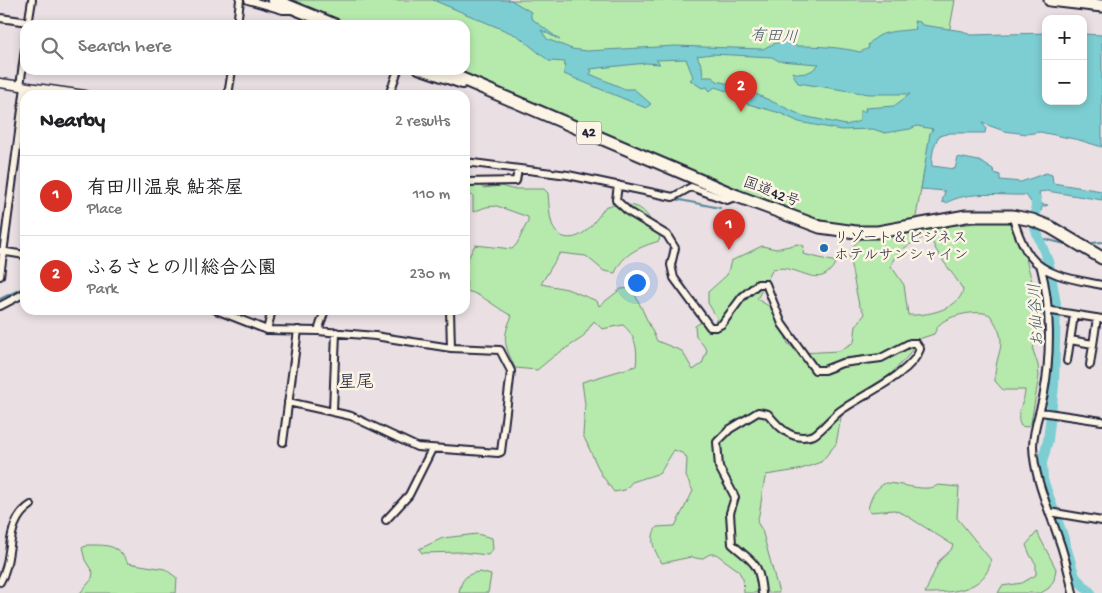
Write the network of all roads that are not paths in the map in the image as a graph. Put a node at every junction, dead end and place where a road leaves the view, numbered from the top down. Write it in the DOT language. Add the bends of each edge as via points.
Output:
graph roads {
  1 [pos="32,0"];
  2 [pos="240,0"];
  3 [pos="248,0"];
  4 [pos="274,0"];
  5 [pos="1050,0"];
  6 [pos="1102,6"];
  7 [pos="294,8"];
  8 [pos="0,18"];
  9 [pos="29,20"];
  10 [pos="238,20"];
  11 [pos="323,20"];
  12 [pos="20,21"];
  13 [pos="24,75"];
  14 [pos="231,75"];
  15 [pos="396,75"];
  16 [pos="433,75"];
  17 [pos="453,75"];
  18 [pos="0,83"];
  19 [pos="476,85"];
  20 [pos="23,86"];
  21 [pos="23,90"];
  22 [pos="51,90"];
  23 [pos="229,90"];
  24 [pos="391,90"];
  25 [pos="20,150"];
  26 [pos="470,163"];
  27 [pos="518,169"];
  28 [pos="470,182"];
  29 [pos="618,185"];
  30 [pos="737,196"];
  31 [pos="1012,216"];
  32 [pos="2,251"];
  33 [pos="20,254"];
  34 [pos="1102,258"];
  35 [pos="1041,268"];
  36 [pos="0,276"];
  37 [pos="1102,285"];
  38 [pos="20,296"];
  39 [pos="0,306"];
  40 [pos="1046,310"];
  41 [pos="229,315"];
  42 [pos="271,315"];
  43 [pos="323,315"];
  44 [pos="450,315"];
  45 [pos="1074,315"];
  46 [pos="1099,319"];
  47 [pos="267,330"];
  48 [pos="298,330"];
  49 [pos="318,330"];
  50 [pos="336,332"];
  51 [pos="1070,340"];
  52 [pos="1093,344"];
  53 [pos="451,348"];
  54 [pos="1067,361"];
  55 [pos="1090,365"];
  56 [pos="288,402"];
  57 [pos="333,411"];
  58 [pos="1041,412"];
  59 [pos="1102,421"];
  60 [pos="283,442"];
  61 [pos="432,449"];
  62 [pos="31,505"];
  63 [pos="1049,512"];
  64 [pos="386,520"];
  65 [pos="1102,521"];
  66 [pos="0,582"];
  67 [pos="762,593"];
  68 [pos="1073,593"];
  1 -- 9 [label="street"];
  2 -- 10 [label="street"];
  3 -- 7 [label="street" via="287,11"];
  4 -- 7 [label="highway"];
  5 -- 6 [label="highway"];
  7 -- 11 [label="highway"];
  8 -- 12 [label="street"];
  13 -- 20 [label="street"];
  14 -- 23 [label="street"];
  15 -- 24 [label="street"];
  16 -- 19 [label="street" via="464,85"];
  17 -- 19 [label="highway, 国道42号 / 42"];
  18 -- 20 [label="street"];
  19 -- 30 [label="highway, 国道42号 / 42"];
  20 -- 21 [label="street"];
  20 -- 22 [label="street"];
  25 -- 32 [label="street"];
  26 -- 27 [label="street"];
  27 -- 28 [label="street" via="516,181"];
  27 -- 29 [label="street"];
  29 -- 30 [label="street" via="673,197 691,187 727,200"];
  29 -- 67 [label="street" via="616,200 628,212 662,230 671,240 675,248 671,265 674,278 710,327 722,324 742,297 758,284 766,284 782,324 815,370 881,358 910,343 916,343 920,349 906,367 872,393 840,411 814,435 797,436 783,432 768,414 758,412 730,429 717,442 719,467 735,497 730,513 732,544 754,562 760,574"];
  30 -- 31 [label="highway, 国道42号 / 42" via="820,227 856,232 902,229 966,216"];
  31 -- 34 [label="highway, 国道42号 / 42" via="1050,227"];
  31 -- 35 [label="street" via="1026,251"];
  32 -- 33 [label="street"];
  32 -- 36 [label="street"];
  35 -- 37 [label="street" via="1074,280"];
  35 -- 40 [label="street"];
  38 -- 39 [label="street"];
  40 -- 45 [label="street"];
  40 -- 58 [label="street" via="1046,369"];
  41 -- 47 [label="street"];
  42 -- 47 [label="street"];
  43 -- 49 [label="street"];
  44 -- 53 [label="street"];
  45 -- 46 [label="street"];
  45 -- 51 [label="street"];
  46 -- 52 [label="street"];
  47 -- 48 [label="street"];
  48 -- 49 [label="street"];
  48 -- 56 [label="street"];
  49 -- 50 [label="street"];
  50 -- 53 [label="street"];
  50 -- 57 [label="street"];
  51 -- 52 [label="street"];
  51 -- 54 [label="street"];
  52 -- 55 [label="street"];
  53 -- 61 [label="street" via="496,349 504,355 511,371 503,448 498,453"];
  56 -- 57 [label="street"];
  56 -- 60 [label="street"];
  57 -- 61 [label="street" via="362,420 412,445"];
  58 -- 59 [label="street"];
  58 -- 63 [label="street" via="1033,439 1034,454"];
  61 -- 64 [label="street" via="409,495"];
  62 -- 66 [label="street" via="21,512 12,531 5,573"];
  63 -- 65 [label="street"];
  63 -- 68 [label="street"];
}
